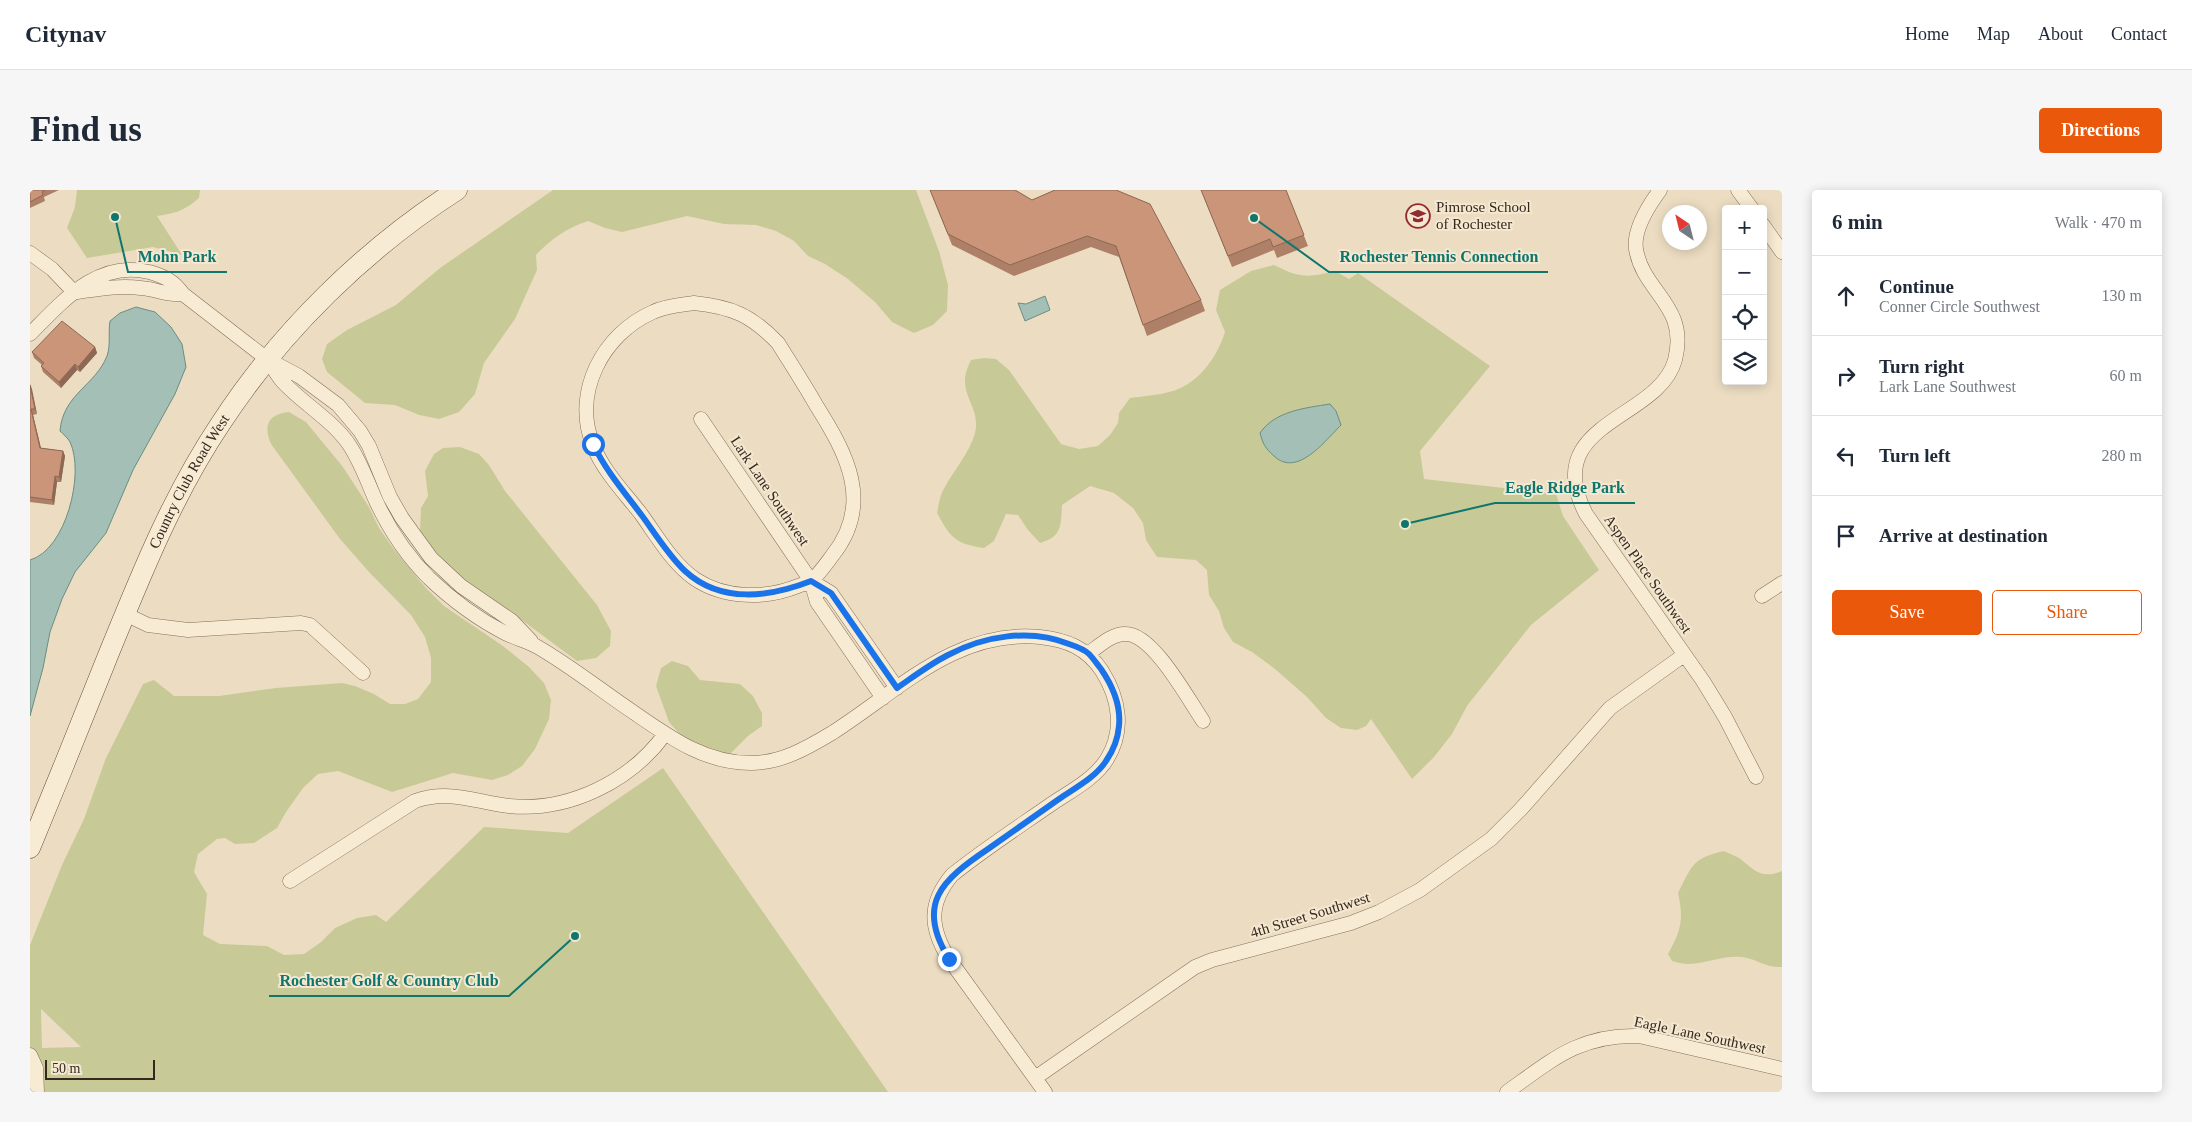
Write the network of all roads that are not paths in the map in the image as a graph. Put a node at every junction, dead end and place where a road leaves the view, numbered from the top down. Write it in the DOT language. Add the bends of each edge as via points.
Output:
graph roads {
  1 [pos="457,190"];
  2 [pos="1660,190"];
  3 [pos="1738,190"];
  4 [pos="1749,205"];
  5 [pos="1767,231"];
  6 [pos="1782,252"];
  7 [pos="30,253"];
  8 [pos="74,292"];
  9 [pos="30,334"];
  10 [pos="267,359"];
  11 [pos="701,419"];
  12 [pos="811,581"];
  13 [pos="1782,582"];
  14 [pos="1762,596"];
  15 [pos="125,614"];
  16 [pos="534,645"];
  17 [pos="1089,653"];
  18 [pos="1684,655"];
  19 [pos="363,673"];
  20 [pos="897,688"];
  21 [pos="883,698"];
  22 [pos="1203,721"];
  23 [pos="665,734"];
  24 [pos="1756,776"];
  25 [pos="30,848"];
  26 [pos="290,881"];
  27 [pos="30,1055"];
  28 [pos="1782,1069"];
  29 [pos="1035,1078"];
  30 [pos="37,1092"];
  31 [pos="1045,1092"];
  32 [pos="1507,1092"];
  1 -- 10 [label="main road, Country Club Road West" via="419,216 361,265"];
  2 -- 18 [label="street, Aspen Place Southwest" via="1645,215 1636,248 1647,275 1675,319 1675,360 1661,384 1599,430 1588,442 1576,470 1576,485 1586,514"];
  3 -- 4 [label="street"];
  5 -- 6 [label="street"];
  7 -- 8 [label="street" via="52,269"];
  8 -- 9 [label="street"];
  8 -- 10 [label="street" via="129,287 173,296 183,294"];
  10 -- 15 [label="main road, Country Club Road West" via="220,423 186,480 160,530"];
  10 -- 16 [label="street" via="320,390 349,418 369,446 402,518 431,558 461,586 512,621"];
  10 -- 16 [label="street" via="282,381 332,426 351,448 387,522 412,559 453,599 504,633"];
  11 -- 12 [label="street, Lark Lane Southwest"];
  12 -- 12 [label="street" via="844,539 854,488 851,471 838,440 778,343 752,320 722,306 679,305 655,311 621,331 595,367 588,389 588,427 602,462 672,557 696,580 746,596 791,589"];
  12 -- 20 [label="street, Lark Lane Southwest" via="831,593"];
  12 -- 21 [label="street, Lark Lane Southwest" via="816,602"];
  13 -- 14 [label="street"];
  15 -- 19 [label="street" via="148,625 188,630 310,625"];
  15 -- 25 [label="main road, Country Club Road West"];
  16 -- 23 [label="street"];
  17 -- 20 [label="street" via="1063,641 1011,635 947,655"];
  17 -- 22 [label="street" via="1115,636 1136,636 1155,650"];
  17 -- 29 [label="street" via="1111,686 1117,705 1119,726 1106,762 1074,789 952,875 937,898 934,913 934,929 939,943"];
  18 -- 24 [label="street, Aspen Place Southwest" via="1725,718"];
  18 -- 29 [label="street, 4th Street Southwest" via="1610,708 1502,829 1474,853 1420,890 1380,912 1351,923 1212,960 1195,968"];
  20 -- 21 [label="street"];
  21 -- 23 [label="street" via="819,741 771,762 751,763 709,757"];
  23 -- 26 [label="street" via="641,761 613,781 560,805 508,806 450,795 415,801"];
  27 -- 30 [label="street" via="36,1068"];
  28 -- 32 [label="street, Eagle Lane Southwest" via="1639,1036 1622,1035 1577,1046"];
  29 -- 31 [label="street"];
}
